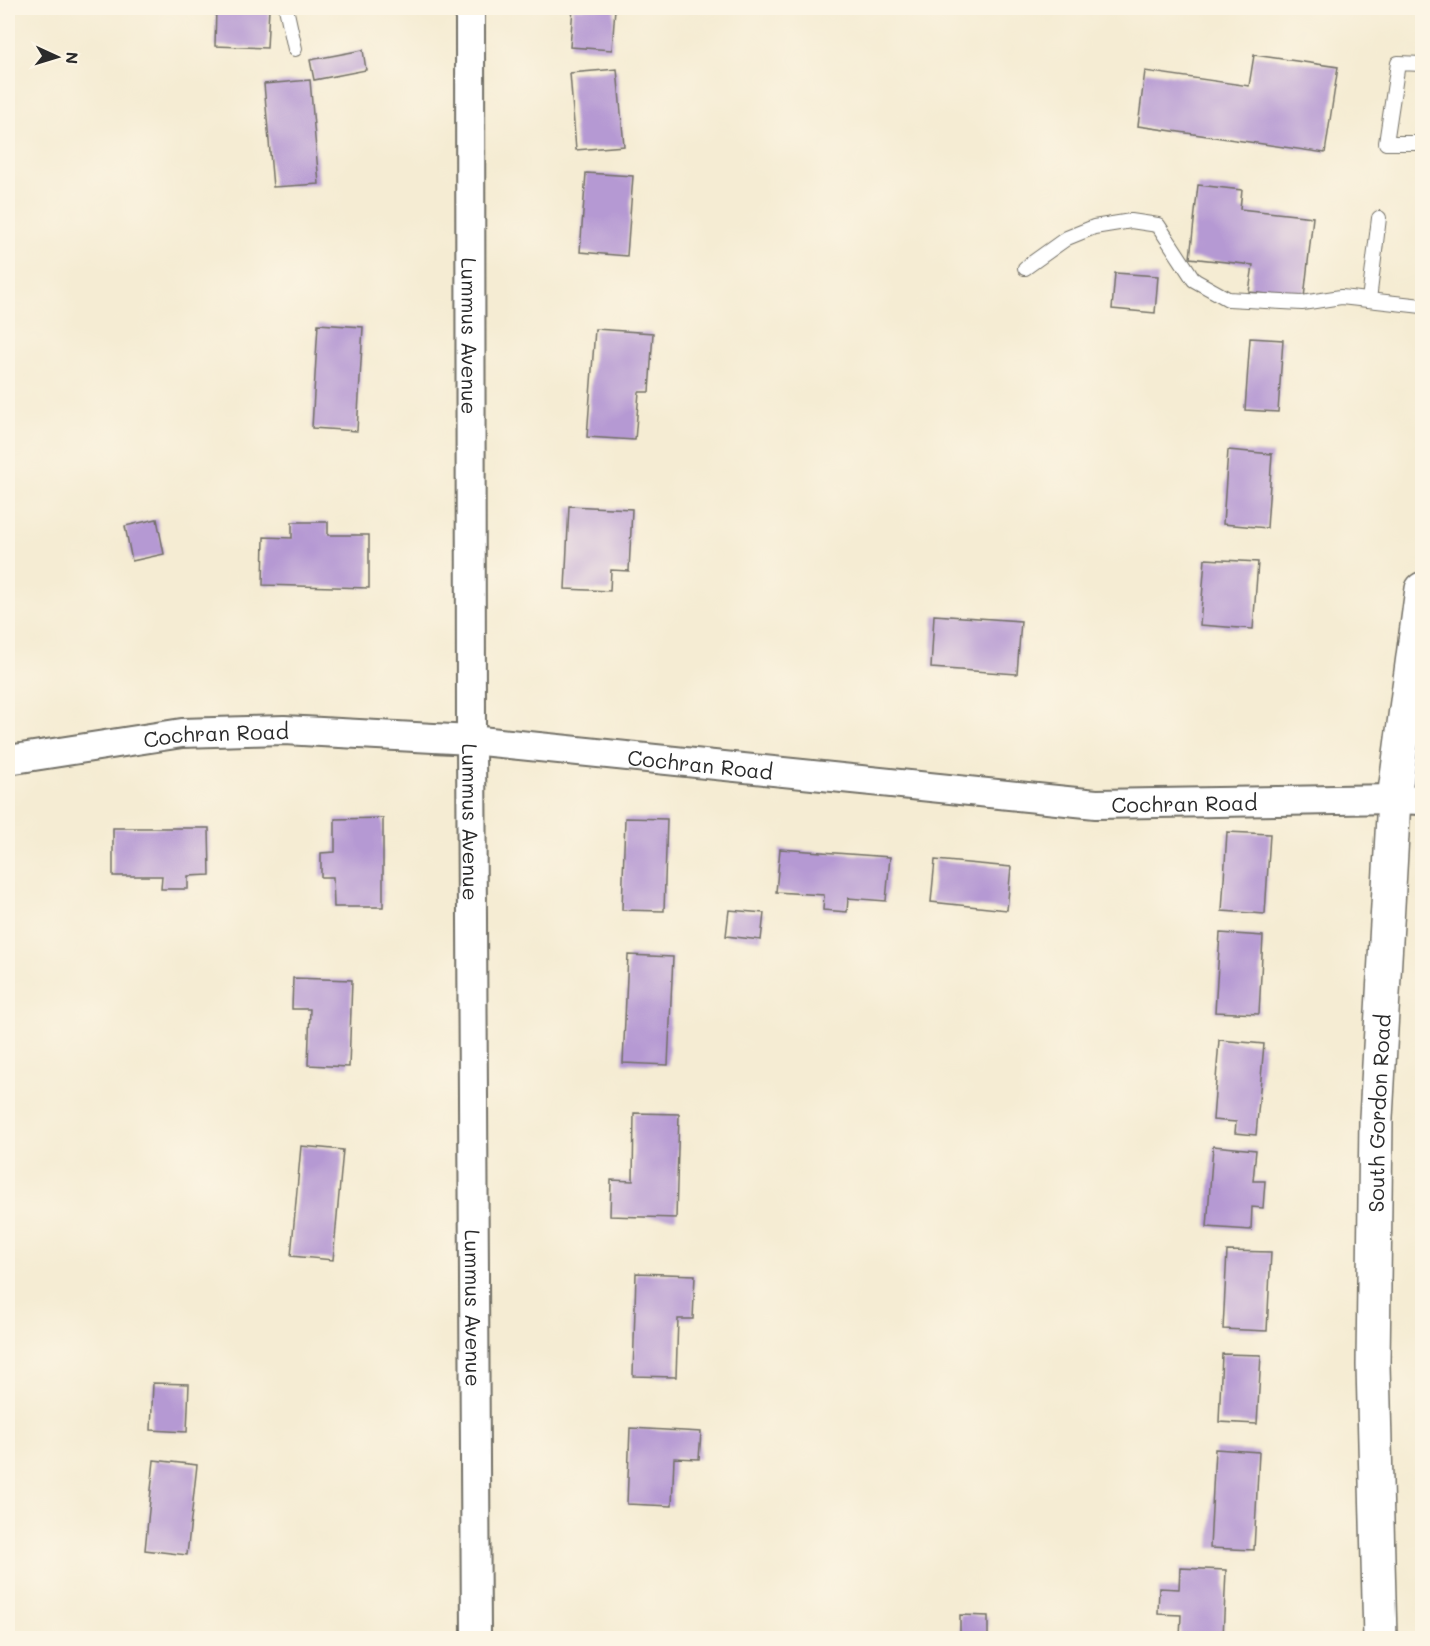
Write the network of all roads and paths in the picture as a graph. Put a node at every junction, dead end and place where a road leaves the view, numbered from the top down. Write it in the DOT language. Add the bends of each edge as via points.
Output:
graph roads {
  1 [pos="286,8"];
  2 [pos="470,8"];
  3 [pos="295,49"];
  4 [pos="1422,64"];
  5 [pos="1422,143"];
  6 [pos="1379,218"];
  7 [pos="1025,268"];
  8 [pos="1368,300"];
  9 [pos="1422,306"];
  10 [pos="1422,589"];
  11 [pos="471,740"];
  12 [pos="8,760"];
  13 [pos="1408,799"];
  14 [pos="476,1638"];
  15 [pos="1380,1638"];
  1 -- 3 [label="lane"];
  2 -- 11 [label="street, Lummus Avenue"];
  4 -- 5 [label="lane" via="1398,63 1386,143"];
  6 -- 8 [label="lane"];
  7 -- 8 [label="lane" via="1067,238 1094,227 1131,221 1158,225 1194,280 1228,299 1302,303 1341,297"];
  8 -- 9 [label="lane"];
  10 -- 13 [label="street, South Gordon Road"];
  11 -- 12 [label="street, Cochran Road" via="284,730 182,733"];
  11 -- 13 [label="street, Cochran Road" via="1096,804"];
  11 -- 14 [label="street, Lummus Avenue"];
  13 -- 15 [label="street, South Gordon Road" via="1376,1118 1373,1365"];
}
